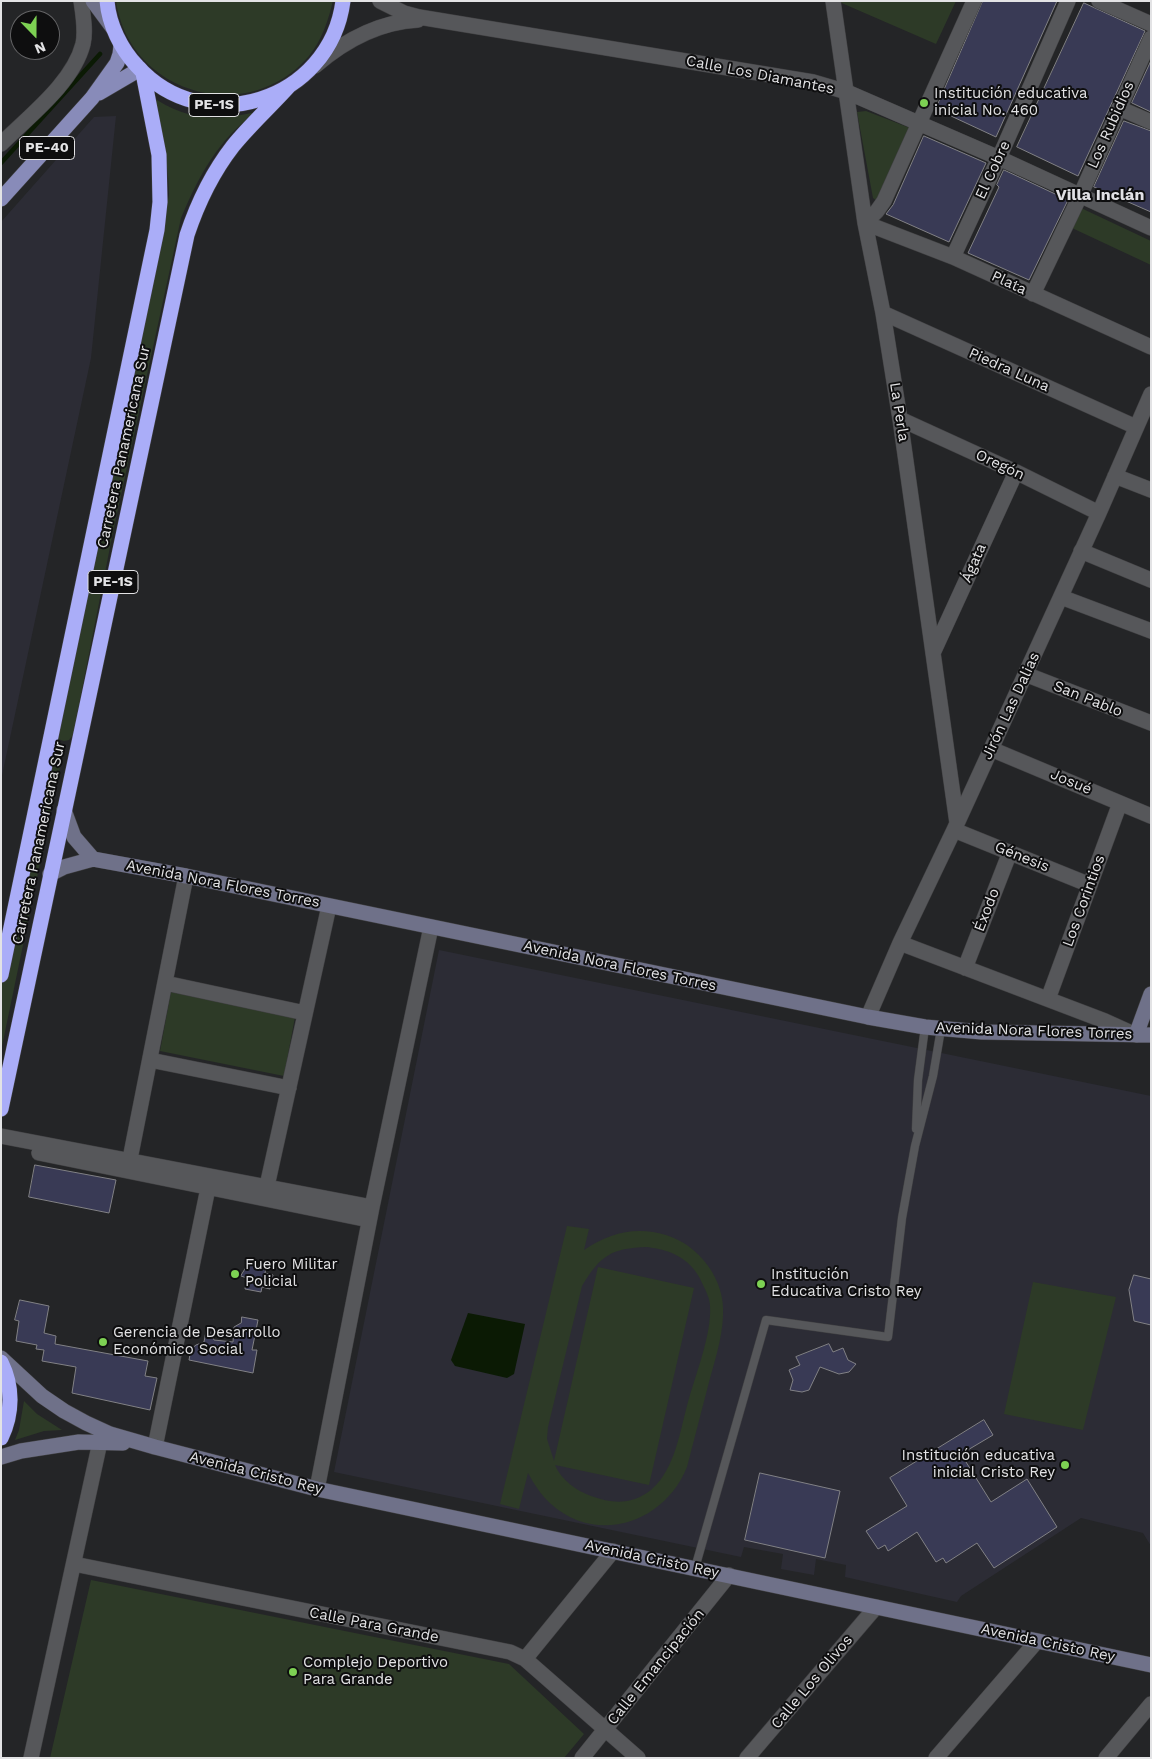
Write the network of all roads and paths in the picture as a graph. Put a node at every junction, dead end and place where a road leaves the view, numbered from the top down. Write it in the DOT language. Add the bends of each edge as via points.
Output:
graph roads {
  1 [pos="81,1"];
  2 [pos="93,1"];
  3 [pos="108,1"];
  4 [pos="343,1"];
  5 [pos="380,1"];
  6 [pos="833,1"];
  7 [pos="974,1"];
  8 [pos="1068,1"];
  9 [pos="1099,1"];
  10 [pos="434,19"];
  11 [pos="1151,24"];
  12 [pos="113,28"];
  13 [pos="1151,38"];
  14 [pos="121,45"];
  15 [pos="141,71"];
  16 [pos="306,74"];
  17 [pos="290,86"];
  18 [pos="847,92"];
  19 [pos="92,98"];
  20 [pos="1119,108"];
  21 [pos="1151,122"];
  22 [pos="918,123"];
  23 [pos="1,144"];
  24 [pos="999,158"];
  25 [pos="1080,196"];
  26 [pos="1,199"];
  27 [pos="866,223"];
  28 [pos="1151,228"];
  29 [pos="953,257"];
  30 [pos="1033,294"];
  31 [pos="883,313"];
  32 [pos="1151,347"];
  33 [pos="1151,394"];
  34 [pos="900,419"];
  35 [pos="1136,427"];
  36 [pos="1016,472"];
  37 [pos="1115,476"];
  38 [pos="1151,490"];
  39 [pos="1099,513"];
  40 [pos="1081,551"];
  41 [pos="1151,580"];
  42 [pos="1060,597"];
  43 [pos="1151,632"];
  44 [pos="933,653"];
  45 [pos="1025,674"];
  46 [pos="1151,723"];
  47 [pos="49,748"];
  48 [pos="991,749"];
  49 [pos="76,755"];
  50 [pos="1120,803"];
  51 [pos="64,810"];
  52 [pos="1151,816"];
  53 [pos="956,826"];
  54 [pos="1010,852"];
  55 [pos="93,859"];
  56 [pos="50,874"];
  57 [pos="186,876"];
  58 [pos="1090,884"];
  59 [pos="329,906"];
  60 [pos="431,927"];
  61 [pos="900,943"];
  62 [pos="3,956"];
  63 [pos="964,968"];
  64 [pos="1,975"];
  65 [pos="165,983"];
  66 [pos="1151,994"];
  67 [pos="1048,999"];
  68 [pos="305,1013"];
  69 [pos="868,1017"];
  70 [pos="925,1027"];
  71 [pos="941,1029"];
  72 [pos="1143,1035"];
  73 [pos="150,1060"];
  74 [pos="289,1088"];
  75 [pos="1,1109"];
  76 [pos="1,1136"];
  77 [pos="1,1144"];
  78 [pos="915,1146"];
  79 [pos="130,1159"];
  80 [pos="267,1186"];
  81 [pos="208,1188"];
  82 [pos="370,1214"];
  83 [pos="1,1358"];
  84 [pos="1,1362"];
  85 [pos="1,1438"];
  86 [pos="100,1442"];
  87 [pos="155,1447"];
  88 [pos="1,1457"];
  89 [pos="317,1489"];
  90 [pos="613,1551"];
  91 [pos="74,1564"];
  92 [pos="695,1568"];
  93 [pos="729,1575"];
  94 [pos="876,1607"];
  95 [pos="1036,1641"];
  96 [pos="525,1659"];
  97 [pos="1151,1665"];
  98 [pos="1151,1704"];
  99 [pos="606,1730"];
  100 [pos="31,1758"];
  101 [pos="582,1758"];
  102 [pos="638,1758"];
  103 [pos="747,1758"];
  104 [pos="936,1758"];
  105 [pos="1106,1758"];
  1 -- 23 [label="street" via="83,43 73,67 60,86"];
  2 -- 12 [label="main road"];
  3 -- 12 [label="highway, PE-1S"];
  4 -- 16 [label="highway, PE-1S" via="329,45"];
  5 -- 10 [label="street, Calle Los Diamantes" via="404,13"];
  6 -- 18 [label="street, La Perla"];
  7 -- 22 [label="street"];
  8 -- 24 [label="street, El Cobre"];
  9 -- 11 [label="street"];
  10 -- 16 [label="street, Calle Los Diamantes" via="394,23 355,37"];
  10 -- 18 [label="street, Calle Los Diamantes" via="813,82"];
  12 -- 14 [label="highway, PE-1S"];
  13 -- 20 [label="street, Los Rubidios"];
  14 -- 15 [label="highway, PE-1S"];
  14 -- 19 [label="main road, PE-40" via="117,63"];
  15 -- 17 [label="highway, PE-1S" via="176,95 214,105 253,102"];
  15 -- 19 [label="main road, PE-40"];
  15 -- 47 [label="highway, Carretera Panamericana Sur / PE-1S" via="159,155 157,230"];
  16 -- 17 [label="highway, PE-1S"];
  17 -- 49 [label="highway, Carretera Panamericana Sur / PE-1S" via="234,145 218,167 204,190 188,235"];
  18 -- 22 [label="street, Calle Los Diamantes"];
  18 -- 27 [label="street, La Perla"];
  19 -- 26 [label="main road, PE-40"];
  20 -- 21 [label="street"];
  20 -- 25 [label="street, Los Rubidios"];
  22 -- 24 [label="street, Calle Los Diamantes"];
  22 -- 27 [label="street" via="884,201"];
  24 -- 25 [label="street, Calle Los Diamantes"];
  24 -- 29 [label="street, El Cobre"];
  25 -- 28 [label="street, Calle Los Diamantes"];
  25 -- 30 [label="street, Los Rubidios"];
  27 -- 29 [label="street, Plata"];
  27 -- 31 [label="street, La Perla"];
  29 -- 30 [label="street, Plata"];
  30 -- 32 [label="street, Plata"];
  31 -- 34 [label="street, La Perla"];
  31 -- 35 [label="street, Piedra Luna"];
  33 -- 35 [label="street, Jirón Las Dalias"];
  34 -- 36 [label="street, Oregón"];
  34 -- 44 [label="street, La Perla"];
  35 -- 37 [label="street, Jirón Las Dalias"];
  36 -- 39 [label="street, Oregón"];
  36 -- 44 [label="street, Ágata"];
  37 -- 38 [label="street"];
  37 -- 39 [label="street, Jirón Las Dalias"];
  39 -- 40 [label="street, Jirón Las Dalias"];
  40 -- 41 [label="street"];
  40 -- 42 [label="street, Jirón Las Dalias"];
  42 -- 43 [label="street"];
  42 -- 45 [label="street, Jirón Las Dalias"];
  44 -- 53 [label="street, La Perla"];
  45 -- 46 [label="street, San Pablo"];
  45 -- 48 [label="street, Jirón Las Dalias"];
  47 -- 49 [label="highway"];
  47 -- 62 [label="highway, Carretera Panamericana Sur / PE-1S"];
  48 -- 50 [label="street, Josué"];
  48 -- 53 [label="street, Jirón Las Dalias"];
  49 -- 51 [label="highway, Carretera Panamericana Sur / PE-1S"];
  50 -- 52 [label="street, Josué"];
  50 -- 58 [label="street, Los Corintios"];
  51 -- 55 [label="main road" via="74,837"];
  51 -- 56 [label="highway, Carretera Panamericana Sur / PE-1S"];
  53 -- 54 [label="street, Génesis"];
  53 -- 61 [label="street, Jirón Las Dalias"];
  54 -- 58 [label="street, Génesis"];
  54 -- 63 [label="street, Éxodo"];
  55 -- 56 [label="main road, Avenida Nora Flores Torres"];
  55 -- 57 [label="main road, Avenida Nora Flores Torres"];
  56 -- 75 [label="highway, Carretera Panamericana Sur / PE-1S"];
  57 -- 59 [label="main road, Avenida Nora Flores Torres"];
  57 -- 65 [label="street"];
  58 -- 67 [label="street, Los Corintios"];
  59 -- 60 [label="main road, Avenida Nora Flores Torres"];
  59 -- 68 [label="street"];
  60 -- 69 [label="main road, Avenida Nora Flores Torres"];
  60 -- 82 [label="street"];
  61 -- 63 [label="street"];
  61 -- 69 [label="street, Jirón Las Dalias"];
  62 -- 64 [label="highway, Carretera Panamericana Sur / PE-1S"];
  63 -- 67 [label="street"];
  65 -- 68 [label="street"];
  65 -- 73 [label="street"];
  66 -- 72 [label="main road"];
  67 -- 72 [label="street"];
  68 -- 74 [label="street"];
  69 -- 70 [label="main road, Avenida Nora Flores Torres"];
  70 -- 71 [label="main road, Avenida Nora Flores Torres"];
  70 -- 78 [label="lane" via="918,1080"];
  71 -- 72 [label="main road, Avenida Nora Flores Torres"];
  71 -- 78 [label="lane"];
  73 -- 74 [label="street"];
  73 -- 79 [label="street"];
  74 -- 80 [label="street"];
  76 -- 79 [label="street"];
  77 -- 81 [label="street"];
  78 -- 92 [label="lane" via="902,1218 888,1337 766,1320"];
  79 -- 80 [label="street"];
  80 -- 82 [label="street"];
  81 -- 82 [label="street"];
  81 -- 87 [label="street"];
  82 -- 89 [label="street"];
  83 -- 87 [label="main road, Avenida Cristo Rey" via="42,1396 64,1411 110,1434"];
  84 -- 85 [label="highway" via="10,1390 10,1409"];
  86 -- 87 [label="main road, Avenida Cristo Rey"];
  86 -- 88 [label="main road, Avenida Cristo Rey" via="55,1445"];
  86 -- 91 [label="street"];
  87 -- 89 [label="main road, Avenida Cristo Rey"];
  89 -- 90 [label="main road, Avenida Cristo Rey"];
  90 -- 92 [label="main road, Avenida Cristo Rey"];
  90 -- 96 [label="street"];
  91 -- 96 [label="street, Calle Para Grande" via="510,1652"];
  91 -- 100 [label="street"];
  92 -- 93 [label="main road, Avenida Cristo Rey"];
  93 -- 94 [label="main road, Avenida Cristo Rey"];
  93 -- 99 [label="street, Calle Emancipación"];
  94 -- 95 [label="main road, Avenida Cristo Rey"];
  94 -- 103 [label="street, Calle Los Olivos"];
  95 -- 97 [label="main road, Avenida Cristo Rey"];
  95 -- 104 [label="street"];
  96 -- 99 [label="street, Calle Para Grande"];
  98 -- 105 [label="street"];
  99 -- 101 [label="street, Calle Emancipación"];
  99 -- 102 [label="street, Calle Para Grande"];
}
